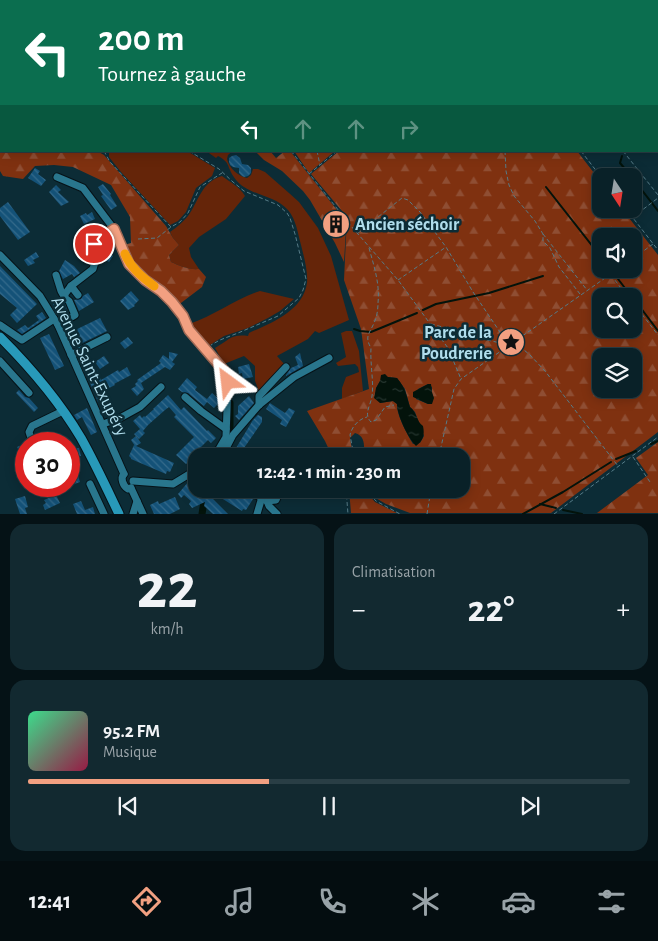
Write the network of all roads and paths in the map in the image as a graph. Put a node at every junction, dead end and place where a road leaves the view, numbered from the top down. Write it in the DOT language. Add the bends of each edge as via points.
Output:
graph roads {
  1 [pos="105,152"];
  2 [pos="191,152"];
  3 [pos="292,152"];
  4 [pos="317,152"];
  5 [pos="336,152"];
  6 [pos="505,152"];
  7 [pos="582,152"];
  8 [pos="624,152"];
  9 [pos="320,165"];
  10 [pos="594,168"];
  11 [pos="222,172"];
  12 [pos="309,174"];
  13 [pos="57,177"];
  14 [pos="658,195"];
  15 [pos="658,198"];
  16 [pos="642,210"];
  17 [pos="634,218"];
  18 [pos="170,228"];
  19 [pos="114,229"];
  20 [pos="357,233"];
  21 [pos="543,234"];
  22 [pos="138,239"];
  23 [pos="654,244"];
  24 [pos="369,247"];
  25 [pos="446,247"];
  26 [pos="658,250"];
  27 [pos="642,252"];
  28 [pos="0,255"];
  29 [pos="56,275"];
  30 [pos="605,278"];
  31 [pos="398,280"];
  32 [pos="71,286"];
  33 [pos="588,290"];
  34 [pos="78,295"];
  35 [pos="581,295"];
  36 [pos="65,298"];
  37 [pos="642,314"];
  38 [pos="56,322"];
  39 [pos="431,324"];
  40 [pos="0,325"];
  41 [pos="658,334"];
  42 [pos="0,337"];
  43 [pos="107,337"];
  44 [pos="509,345"];
  45 [pos="205,349"];
  46 [pos="71,355"];
  47 [pos="329,358"];
  48 [pos="0,361"];
  49 [pos="286,367"];
  50 [pos="461,379"];
  51 [pos="161,387"];
  52 [pos="29,393"];
  53 [pos="185,397"];
  54 [pos="259,405"];
  55 [pos="394,405"];
  56 [pos="63,411"];
  57 [pos="367,416"];
  58 [pos="103,424"];
  59 [pos="226,428"];
  60 [pos="29,432"];
  61 [pos="658,437"];
  62 [pos="220,448"];
  63 [pos="226,448"];
  64 [pos="353,448"];
  65 [pos="441,448"];
  66 [pos="632,456"];
  67 [pos="618,466"];
  68 [pos="188,475"];
  69 [pos="650,482"];
  70 [pos="90,484"];
  71 [pos="132,485"];
  72 [pos="277,498"];
  73 [pos="347,498"];
  74 [pos="373,498"];
  75 [pos="430,498"];
  76 [pos="264,499"];
  77 [pos="137,501"];
  78 [pos="104,514"];
  79 [pos="119,514"];
  80 [pos="133,514"];
  81 [pos="143,514"];
  82 [pos="257,514"];
  83 [pos="277,514"];
  84 [pos="348,514"];
  85 [pos="400,514"];
  86 [pos="427,514"];
  87 [pos="554,514"];
  1 -- 18 [label="path"];
  2 -- 11 [label="path"];
  3 -- 12 [label="path"];
  4 -- 9 [label="path"];
  5 -- 9 [label="path"];
  6 -- 21 [label="path" via="509,185 514,196"];
  7 -- 10 [label="path"];
  8 -- 14 [label="path"];
  9 -- 12 [label="path"];
  11 -- 18 [label="path" via="200,187 188,213"];
  11 -- 45 [label="path" via="244,190 278,205 287,213 306,279 299,298 278,316"];
  12 -- 20 [label="path"];
  13 -- 19 [label="street" via="83,188"];
  15 -- 16 [label="path"];
  17 -- 23 [label="path"];
  18 -- 22 [label="path" via="157,238"];
  19 -- 32 [label="street" via="94,244 93,269"];
  19 -- 45 [label="street" via="129,264 172,302"];
  20 -- 24 [label="path"];
  20 -- 25 [label="path" via="402,198 420,212"];
  21 -- 33 [label="path"];
  21 -- 35 [label="path" via="543,241 559,267"];
  23 -- 26 [label="path"];
  23 -- 27 [label="path"];
  24 -- 31 [label="path"];
  24 -- 57 [label="path" via="377,278 378,302 375,322 369,331 372,396"];
  25 -- 31 [label="path"];
  25 -- 44 [label="path"];
  28 -- 38 [label="street, Avenue Saint-Exupéry" via="40,296"];
  29 -- 36 [label="street"];
  30 -- 33 [label="path"];
  31 -- 39 [label="path"];
  32 -- 34 [label="street"];
  32 -- 36 [label="street"];
  33 -- 35 [label="path"];
  35 -- 44 [label="path"];
  36 -- 38 [label="street" via="70,301 75,315"];
  37 -- 41 [label="path"];
  38 -- 40 [label="street" via="22,340"];
  38 -- 46 [label="street, Avenue Saint-Exupéry"];
  39 -- 44 [label="path"];
  39 -- 50 [label="path" via="448,348"];
  42 -- 56 [label="main road" via="35,374"];
  43 -- 46 [label="street"];
  44 -- 50 [label="path"];
  44 -- 67 [label="path" via="530,355"];
  45 -- 59 [label="street" via="226,373"];
  46 -- 58 [label="street, Avenue Saint-Exupéry"];
  47 -- 54 [label="street" via="294,377"];
  48 -- 52 [label="street"];
  49 -- 54 [label="street" via="259,396"];
  50 -- 65 [label="path" via="454,389"];
  51 -- 58 [label="street" via="140,406"];
  53 -- 59 [label="street"];
  54 -- 63 [label="street"];
  55 -- 57 [label="path" via="385,407 376,420 371,422"];
  56 -- 60 [label="street" via="32,426"];
  56 -- 79 [label="main road"];
  57 -- 64 [label="path" via="355,425 350,434"];
  58 -- 71 [label="street, Avenue Saint-Exupéry" via="124,474 125,487 128,489"];
  59 -- 62 [label="street" via="226,437"];
  61 -- 66 [label="path"];
  66 -- 67 [label="path"];
  66 -- 69 [label="path"];
  67 -- 87 [label="path"];
  68 -- 71 [label="street" via="173,484"];
  70 -- 78 [label="street"];
  71 -- 77 [label="street"];
  72 -- 76 [label="street"];
  73 -- 84 [label="path"];
  74 -- 85 [label="path"];
  75 -- 86 [label="path"];
  76 -- 82 [label="street"];
  76 -- 83 [label="street"];
  77 -- 80 [label="street"];
  77 -- 81 [label="street"];
}
